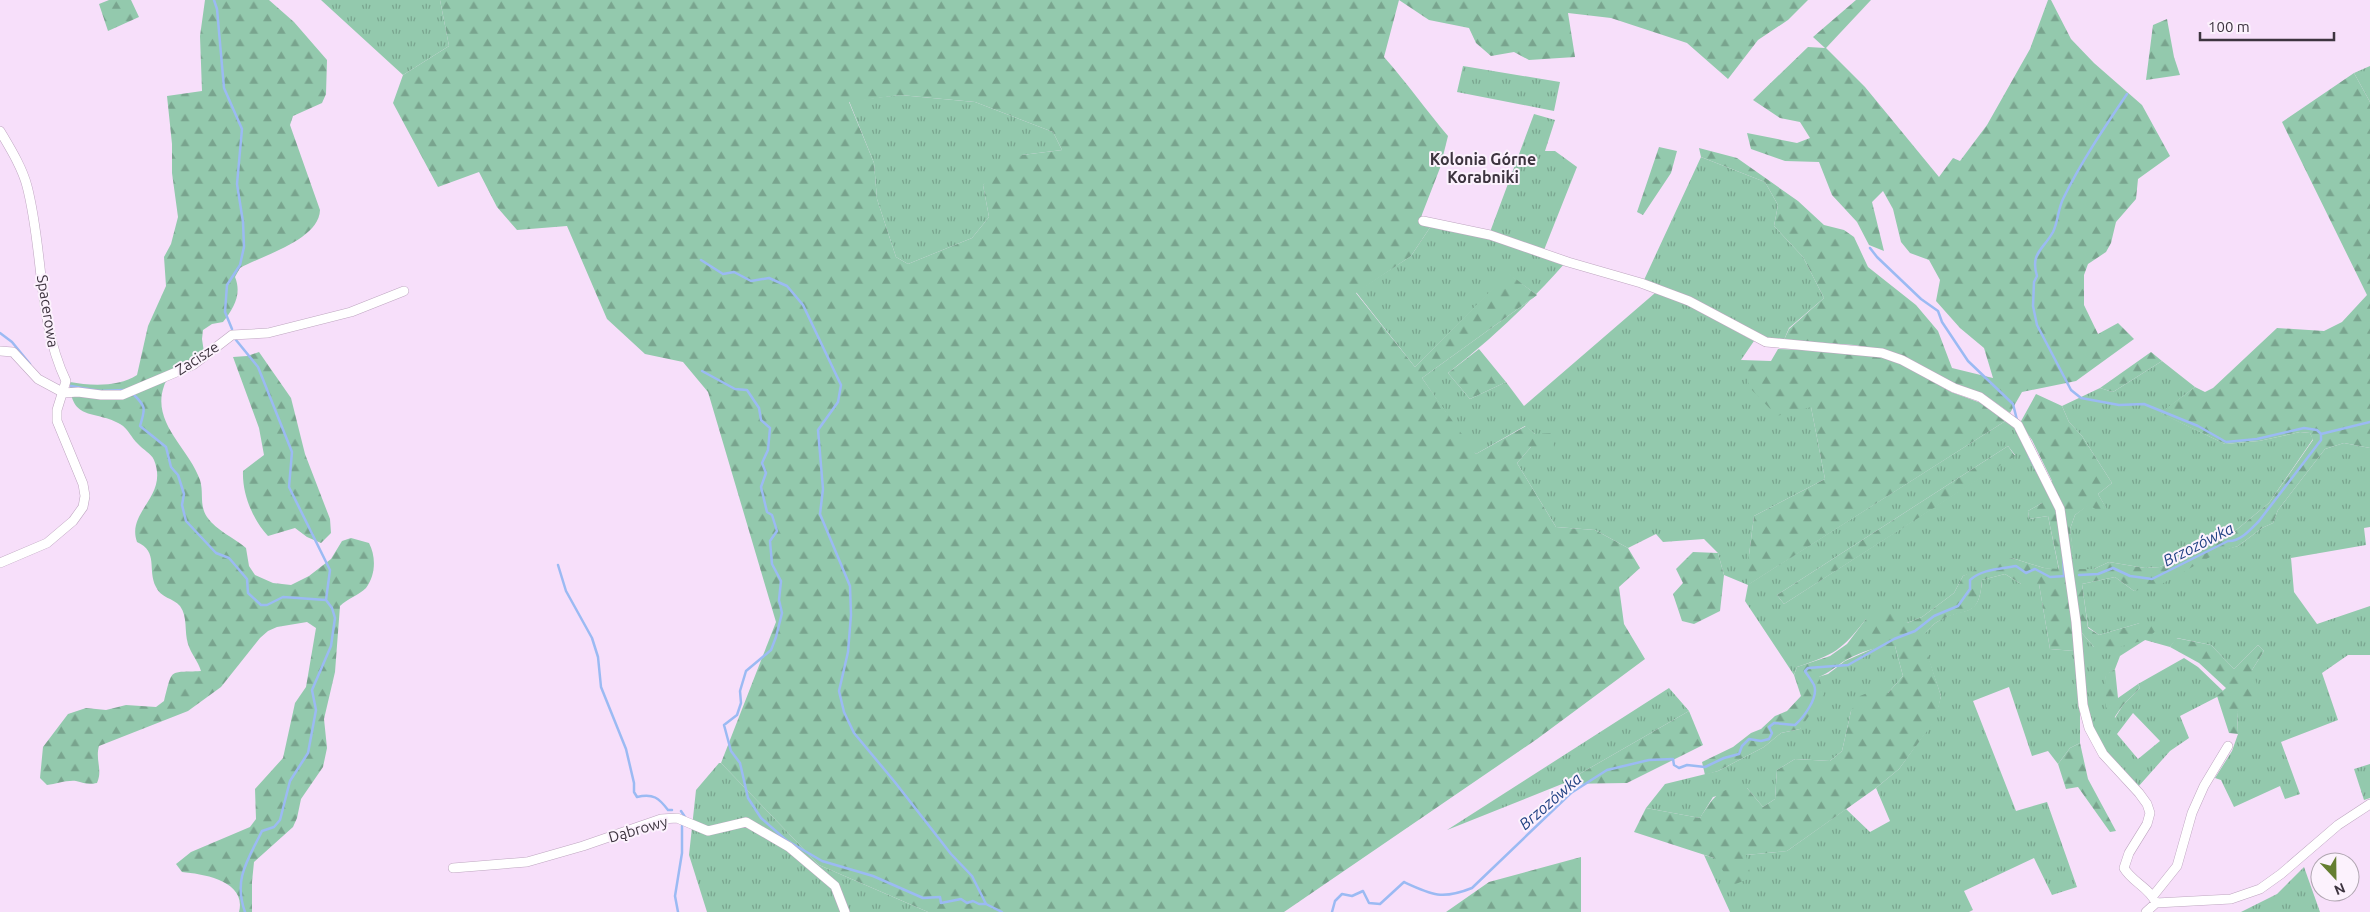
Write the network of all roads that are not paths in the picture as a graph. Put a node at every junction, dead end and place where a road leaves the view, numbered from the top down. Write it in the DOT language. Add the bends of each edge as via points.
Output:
graph roads {
  1 [pos="0,131"];
  2 [pos="1423,220"];
  3 [pos="404,291"];
  4 [pos="0,351"];
  5 [pos="64,393"];
  6 [pos="0,563"];
  7 [pos="2228,746"];
  8 [pos="2370,804"];
  9 [pos="453,868"];
  10 [pos="2154,900"];
  11 [pos="844,912"];
  12 [pos="2146,912"];
  1 -- 5 [label="street, Spacerowa" via="26,184 35,226 48,329 66,381"];
  2 -- 10 [label="street" via="1490,235 1641,283 1689,301 1766,342 1882,353 1980,397 2018,425 2060,509 2076,622 2083,705 2089,728 2103,754 2147,804 2150,813 2124,868"];
  3 -- 5 [label="street, Zacisze" via="351,312 268,333 232,335 193,365 122,395"];
  4 -- 5 [label="street, Zacisze" via="13,352 38,378"];
  5 -- 6 [label="street, Spacerowa" via="57,410 57,420 83,484 83,507 69,525 47,543"];
  7 -- 10 [label="street" via="2192,813 2177,866"];
  8 -- 10 [label="street" via="2338,825 2281,874 2254,892 2231,899"];
  9 -- 11 [label="street, Dąbrowy" via="527,862 661,819 676,818 708,831 746,822 789,847 835,886"];
  10 -- 12 [label="street"];
}
